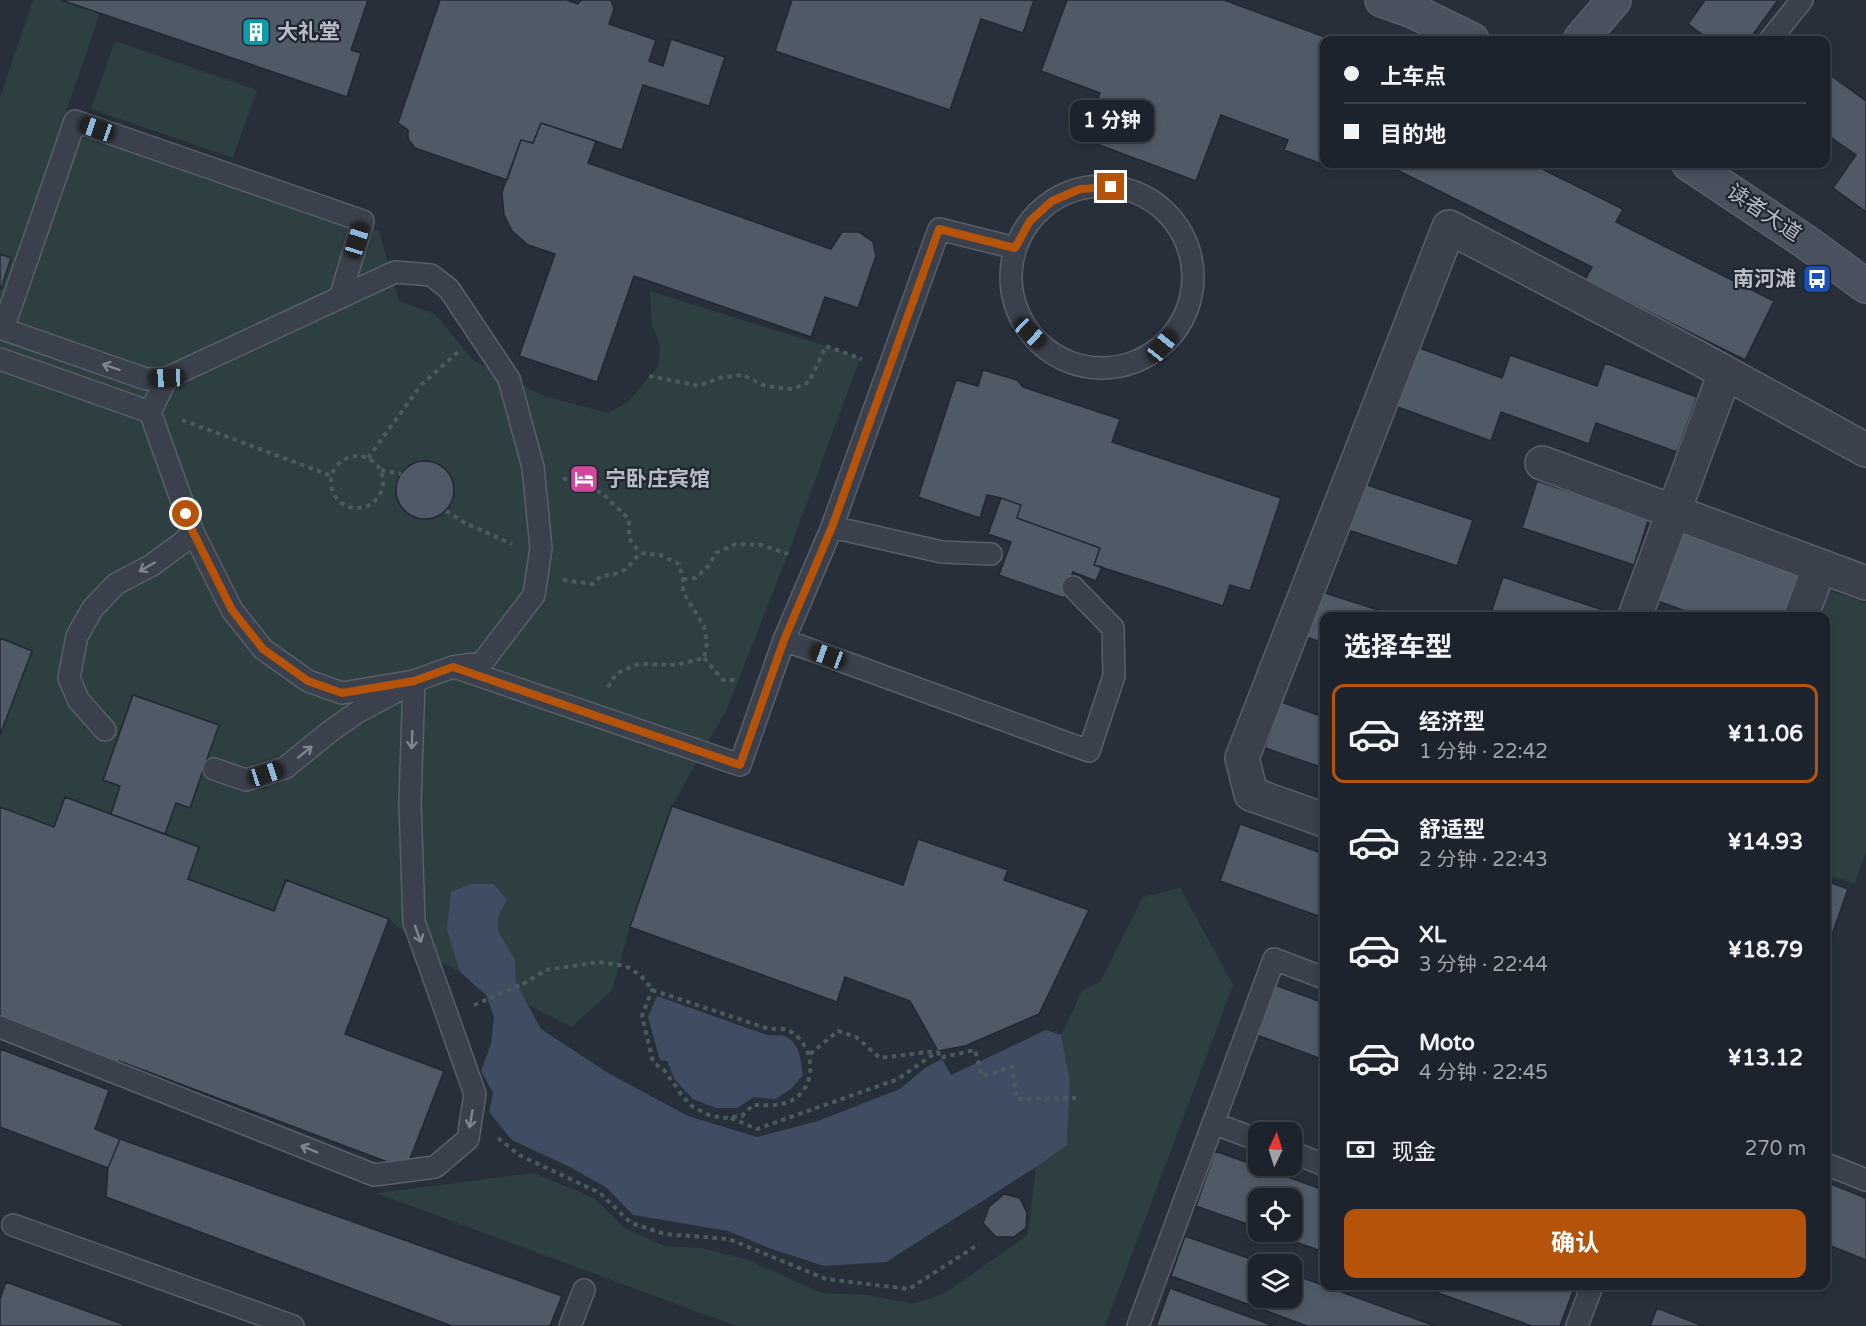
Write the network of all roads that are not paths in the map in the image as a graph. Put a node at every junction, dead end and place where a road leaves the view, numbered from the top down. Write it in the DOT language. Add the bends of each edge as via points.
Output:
graph roads {
  1 [pos="1382,0"];
  2 [pos="1614,0"];
  3 [pos="1802,0"];
  4 [pos="1464,36"];
  5 [pos="1583,36"];
  6 [pos="1773,36"];
  7 [pos="1695,168"];
  8 [pos="1015,248"];
  9 [pos="1866,286"];
  10 [pos="340,298"];
  11 [pos="1,328"];
  12 [pos="2,367"];
  13 [pos="1725,373"];
  14 [pos="167,378"];
  15 [pos="150,412"];
  16 [pos="1866,450"];
  17 [pos="1542,463"];
  18 [pos="1673,512"];
  19 [pos="832,527"];
  20 [pos="193,532"];
  21 [pos="991,554"];
  22 [pos="1820,566"];
  23 [pos="1866,583"];
  24 [pos="1073,587"];
  25 [pos="1636,612"];
  26 [pos="1803,612"];
  27 [pos="784,640"];
  28 [pos="453,667"];
  29 [pos="414,681"];
  30 [pos="105,730"];
  31 [pos="213,769"];
  32 [pos="1320,819"];
  33 [pos="1320,976"];
  34 [pos="0,1027"];
  35 [pos="1213,1123"];
  36 [pos="1248,1136"];
  37 [pos="1302,1156"];
  38 [pos="1320,1163"];
  39 [pos="1830,1166"];
  40 [pos="1866,1180"];
  41 [pos="13,1225"];
  42 [pos="584,1290"];
  43 [pos="1590,1290"];
  44 [pos="292,1326"];
  45 [pos="570,1326"];
  46 [pos="1138,1326"];
  47 [pos="1577,1326"];
  1 -- 4 [label="main road"];
  2 -- 5 [label="main road"];
  3 -- 6 [label="lane"];
  7 -- 9 [label="main road, 读者大道"];
  8 -- 8 [label="lane" via="1030,221 1052,201 1080,189 1111,187 1131,192 1166,212 1184,236 1193,265 1192,295 1181,323 1162,346 1137,362 1108,368 1078,366 1051,353 1030,333 1015,306 1010,278"];
  8 -- 19 [label="lane" via="939,229"];
  10 -- 11 [label="lane" via="363,221 75,121"];
  10 -- 14 [label="lane"];
  10 -- 28 [label="lane" via="395,272 430,275 449,290 509,379 533,466 540,557 534,595 482,663"];
  14 -- 11 [label="lane, one-way" via="146,379"];
  12 -- 15 [label="lane"];
  13 -- 16 [label="street"];
  13 -- 18 [label="street"];
  13 -- 32 [label="street" via="1449,227 1242,758 1251,794"];
  14 -- 15 [label="lane"];
  15 -- 20 [label="lane"];
  17 -- 18 [label="street"];
  18 -- 22 [label="street"];
  18 -- 25 [label="street"];
  19 -- 21 [label="lane" via="942,552"];
  19 -- 27 [label="lane"];
  20 -- 29 [label="lane" via="232,610 263,649 308,681 342,693"];
  20 -- 30 [label="lane, one-way" via="152,565 116,584 93,608 77,636 69,678 79,701"];
  22 -- 23 [label="street"];
  22 -- 26 [label="street"];
  24 -- 27 [label="lane" via="1113,628 1114,675 1089,751"];
  27 -- 28 [label="lane" via="740,765"];
  28 -- 29 [label="lane"];
  31 -- 29 [label="lane, one-way" via="246,780 285,768 356,713"];
  29 -- 34 [label="lane, one-way" via="410,803 414,922 476,1095 468,1139 435,1167 374,1175"];
  33 -- 35 [label="lane" via="1274,959"];
  35 -- 36 [label="lane"];
  35 -- 46 [label="lane"];
  37 -- 38 [label="lane"];
  39 -- 40 [label="lane"];
  41 -- 44 [label="lane"];
  42 -- 45 [label="lane"];
  43 -- 47 [label="lane"];
}
